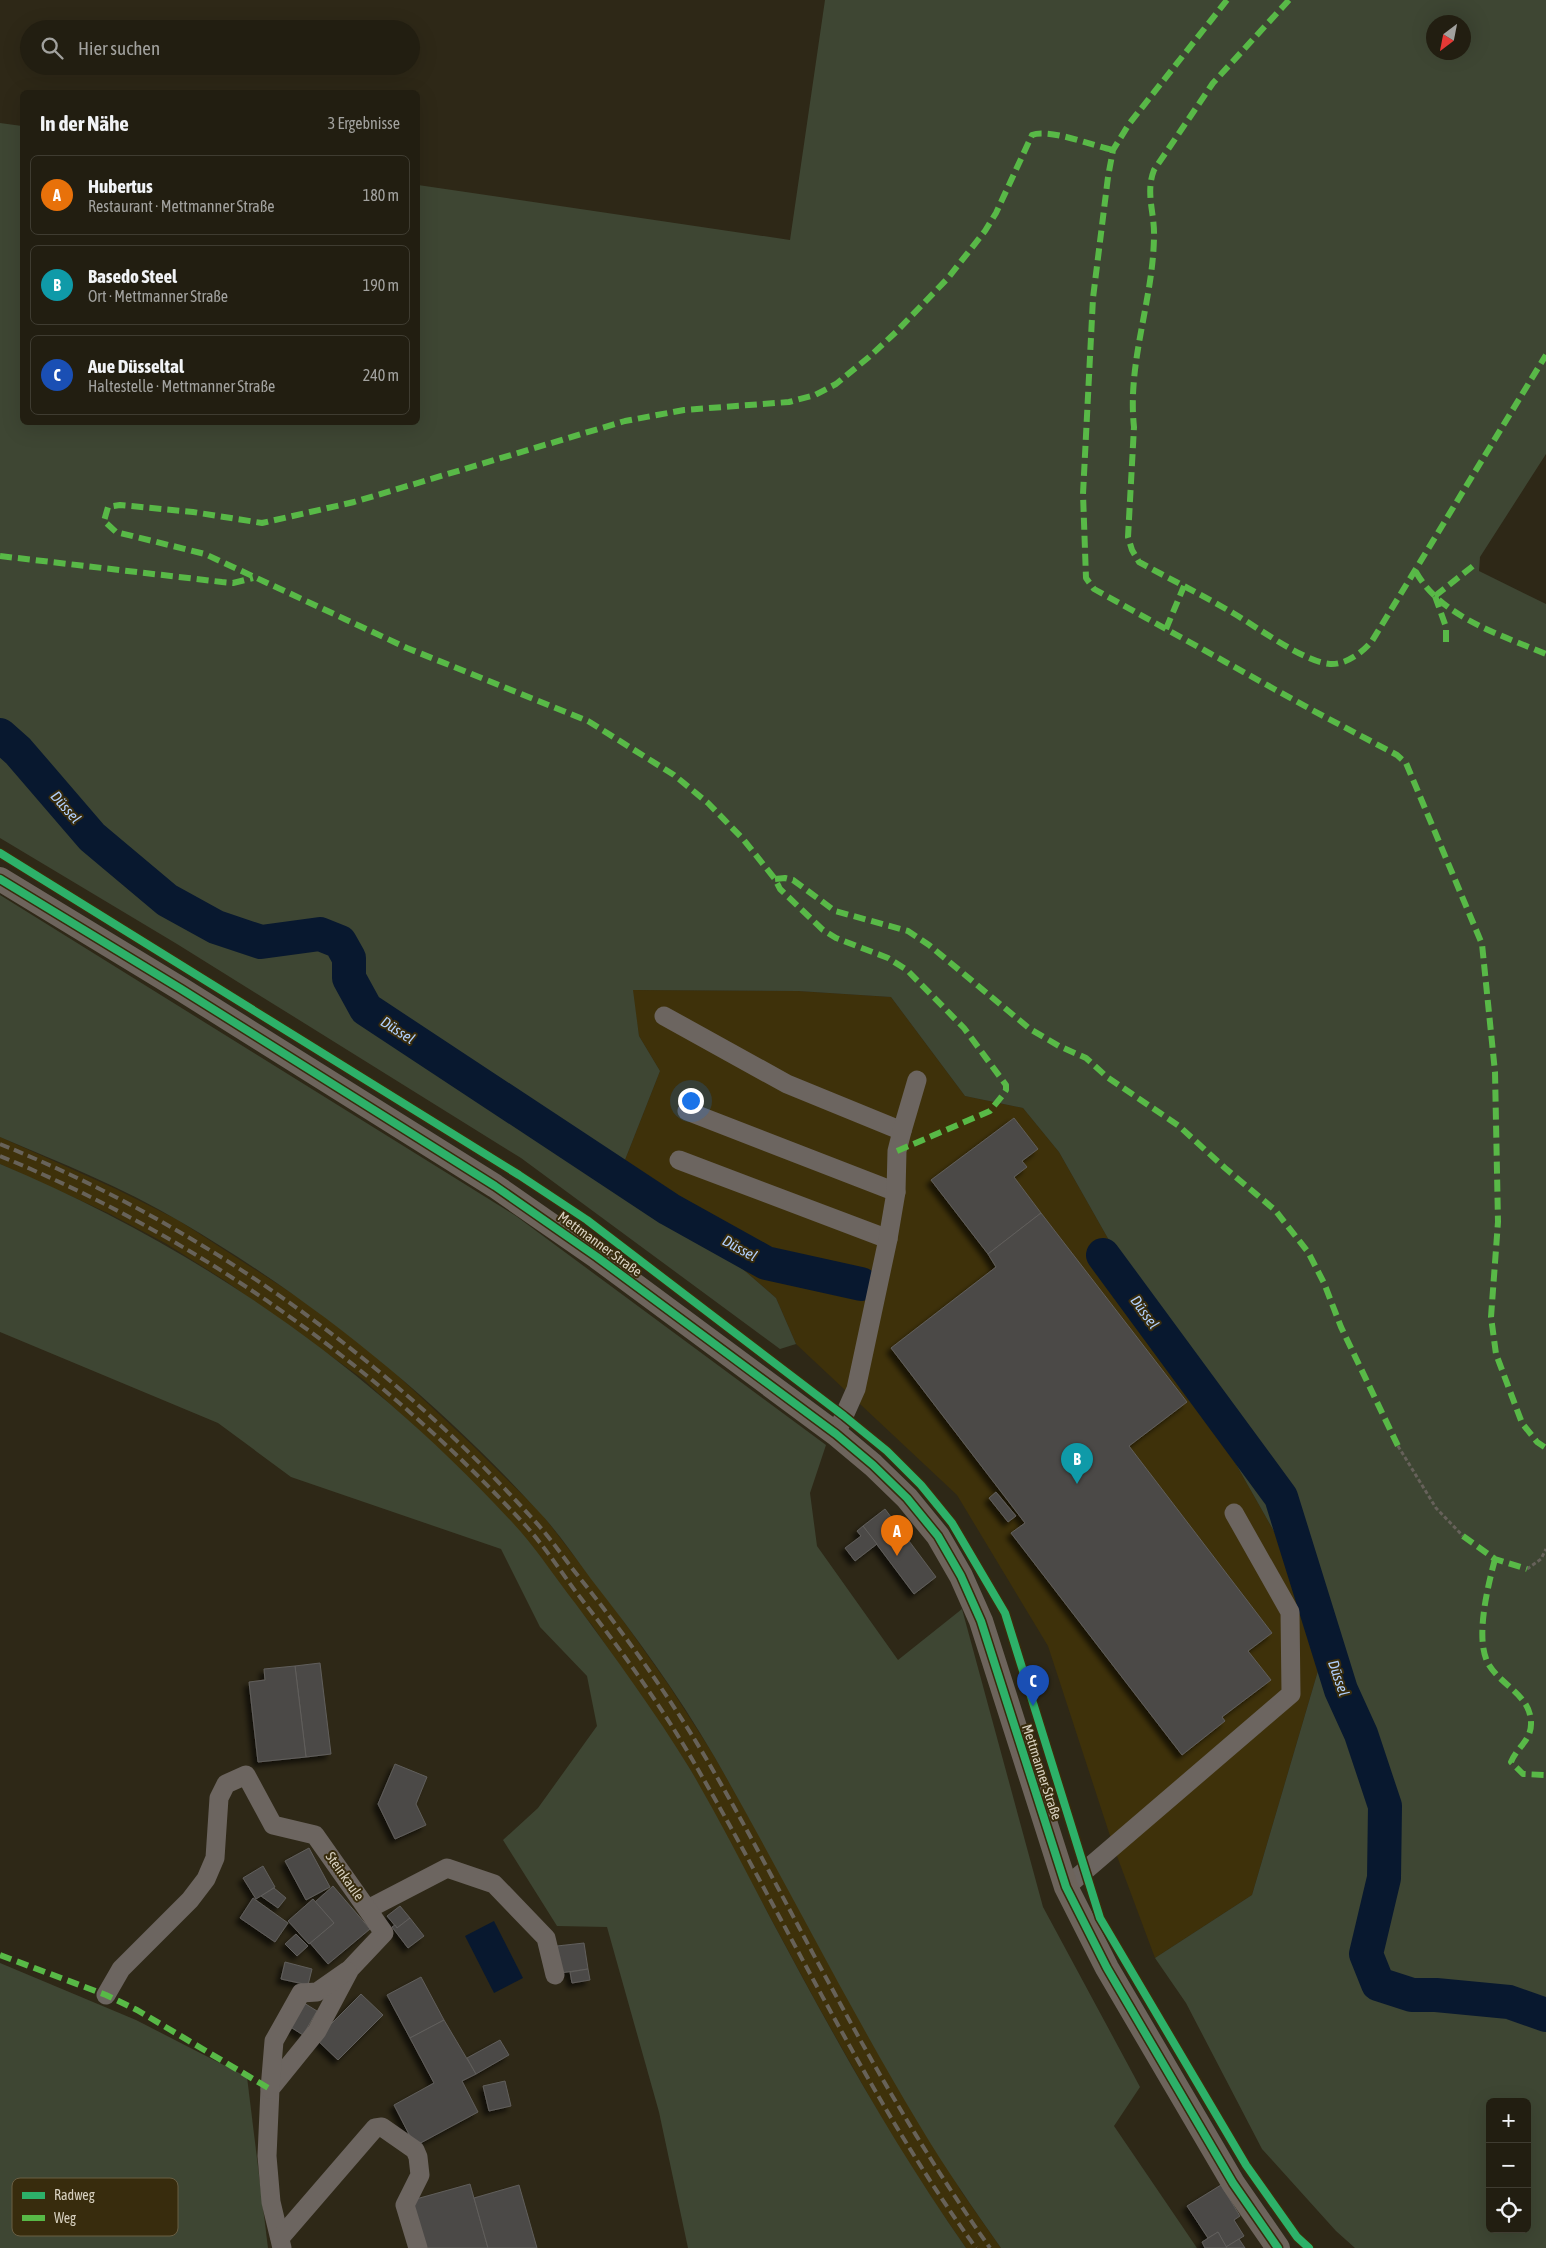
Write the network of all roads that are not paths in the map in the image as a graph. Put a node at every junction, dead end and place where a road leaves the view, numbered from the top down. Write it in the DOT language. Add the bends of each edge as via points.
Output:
graph roads {
  1 [pos="0,879"];
  2 [pos="664,1016"];
  3 [pos="917,1080"];
  4 [pos="687,1111"];
  5 [pos="902,1131"];
  6 [pos="679,1160"];
  7 [pos="896,1192"];
  8 [pos="888,1239"];
  9 [pos="836,1434"];
  10 [pos="1234,1513"];
  11 [pos="1066,1887"];
  12 [pos="368,1909"];
  13 [pos="350,1969"];
  14 [pos="555,1975"];
  15 [pos="106,1995"];
  16 [pos="270,2089"];
  17 [pos="281,2243"];
  18 [pos="418,2248"];
  19 [pos="1278,2248"];
  1 -- 9 [label="main road, Mettmanner Straße" via="495,1186 597,1257"];
  2 -- 5 [label="lane" via="787,1084"];
  3 -- 5 [label="lane"];
  4 -- 7 [label="lane"];
  5 -- 7 [label="lane"];
  6 -- 8 [label="lane"];
  7 -- 8 [label="lane"];
  8 -- 9 [label="lane" via="856,1389"];
  9 -- 11 [label="main road, Mettmanner Straße" via="907,1498 938,1536 961,1576 981,1621"];
  10 -- 11 [label="lane" via="1290,1612 1291,1694"];
  11 -- 19 [label="main road, Mettmanner Straße" via="1107,1968 1233,2183"];
  12 -- 13 [label="lane, Steinkaule" via="384,1932"];
  12 -- 14 [label="lane" via="447,1868 494,1884 546,1938"];
  12 -- 15 [label="lane, Steinkaule" via="315,1835 273,1825 246,1775 226,1784 219,1798 214,1858 206,1879 190,1900 121,1969"];
  13 -- 16 [label="lane, Steinkaule" via="316,2031"];
  13 -- 16 [label="lane" via="317,1992 301,1993 274,2041"];
  16 -- 17 [label="lane" via="267,2156 271,2202"];
  17 -- 18 [label="lane" via="375,2128 382,2127 415,2150 418,2157 420,2175 405,2205"];
}
